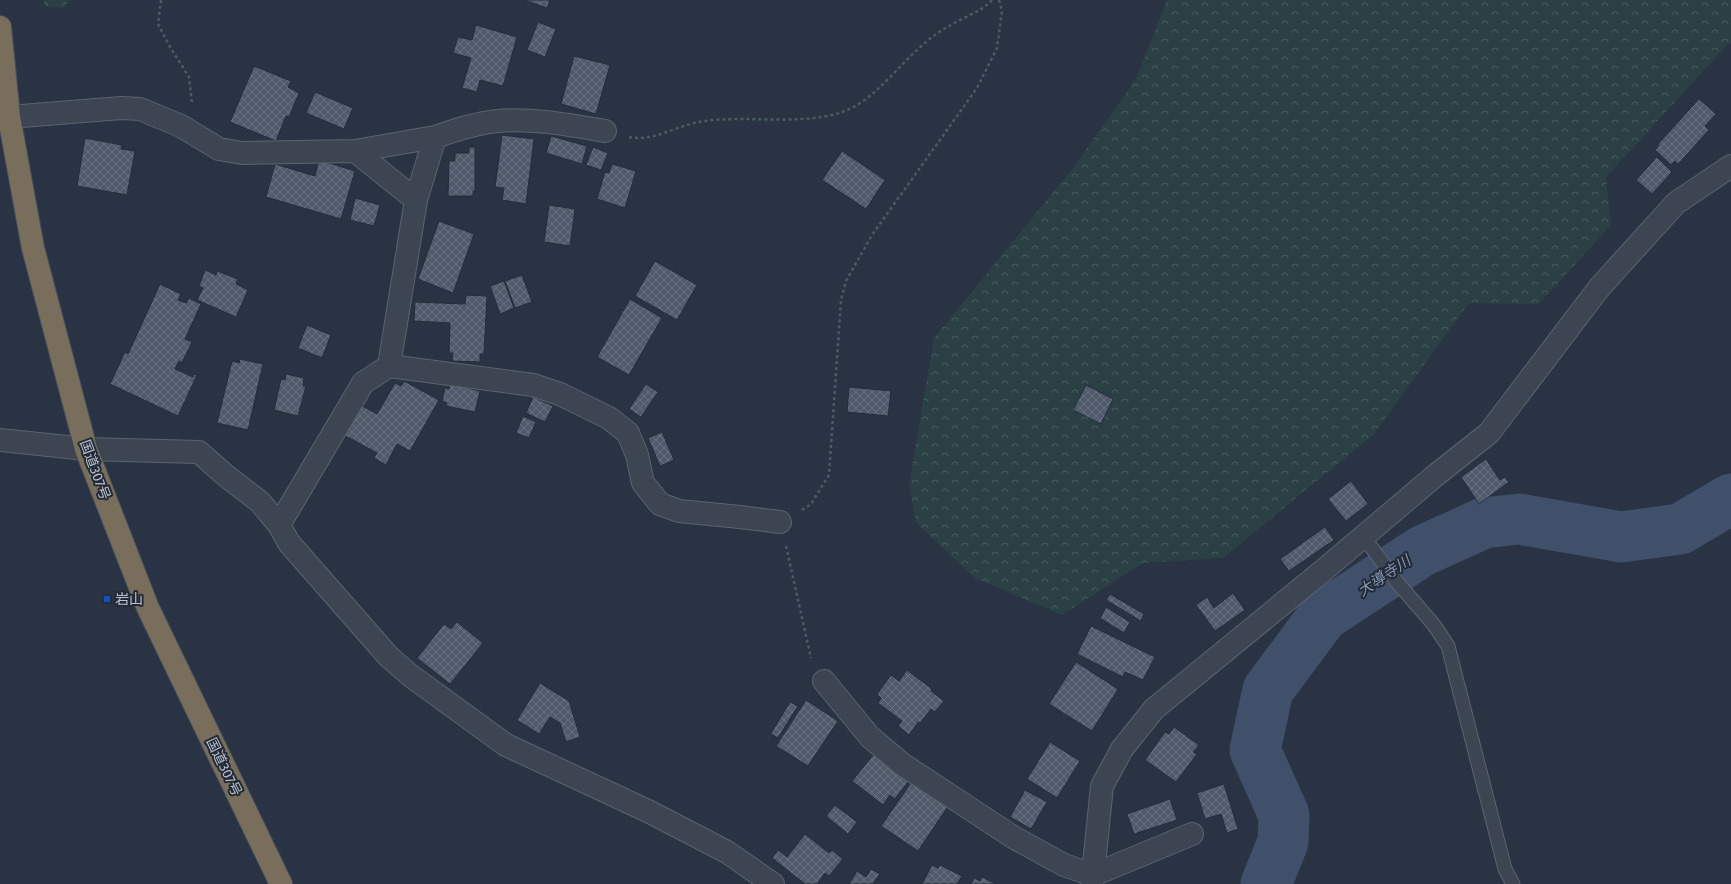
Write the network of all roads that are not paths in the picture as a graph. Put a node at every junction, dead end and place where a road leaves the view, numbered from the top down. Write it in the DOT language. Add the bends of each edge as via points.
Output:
graph roads {
  1 [pos="0,27"];
  2 [pos="9,117"];
  3 [pos="605,131"];
  4 [pos="435,137"];
  5 [pos="355,151"];
  6 [pos="1731,166"];
  7 [pos="416,200"];
  8 [pos="389,366"];
  9 [pos="0,440"];
  10 [pos="86,449"];
  11 [pos="780,522"];
  12 [pos="279,525"];
  13 [pos="1368,543"];
  14 [pos="824,681"];
  15 [pos="1192,834"];
  16 [pos="1092,880"];
  17 [pos="281,884"];
  18 [pos="773,884"];
  19 [pos="1513,884"];
  1 -- 2 [label="highway, 国道307号"];
  2 -- 5 [label="street" via="121,108 140,109 181,126 219,149 242,154"];
  2 -- 10 [label="highway, 国道307号" via="33,248"];
  3 -- 4 [label="street" via="524,120 473,125"];
  4 -- 5 [label="street"];
  4 -- 7 [label="street"];
  5 -- 7 [label="street"];
  6 -- 13 [label="street" via="1676,203 1599,288 1489,433 1436,475"];
  7 -- 8 [label="street"];
  8 -- 11 [label="street" via="533,385 560,394 609,418 628,433 637,455 643,483 660,504 679,511"];
  8 -- 12 [label="street" via="363,383"];
  9 -- 10 [label="street"];
  10 -- 12 [label="street" via="199,452 260,502"];
  10 -- 17 [label="highway, 国道307号" via="148,608"];
  12 -- 18 [label="street" via="288,544 389,657 411,676 506,745 650,812 728,852"];
  13 -- 16 [label="street" via="1154,709 1122,749 1102,786"];
  13 -- 19 [label="lane" via="1448,646 1505,869"];
  14 -- 16 [label="street" via="870,738 902,764 1014,837"];
  15 -- 16 [label="street"];
}
